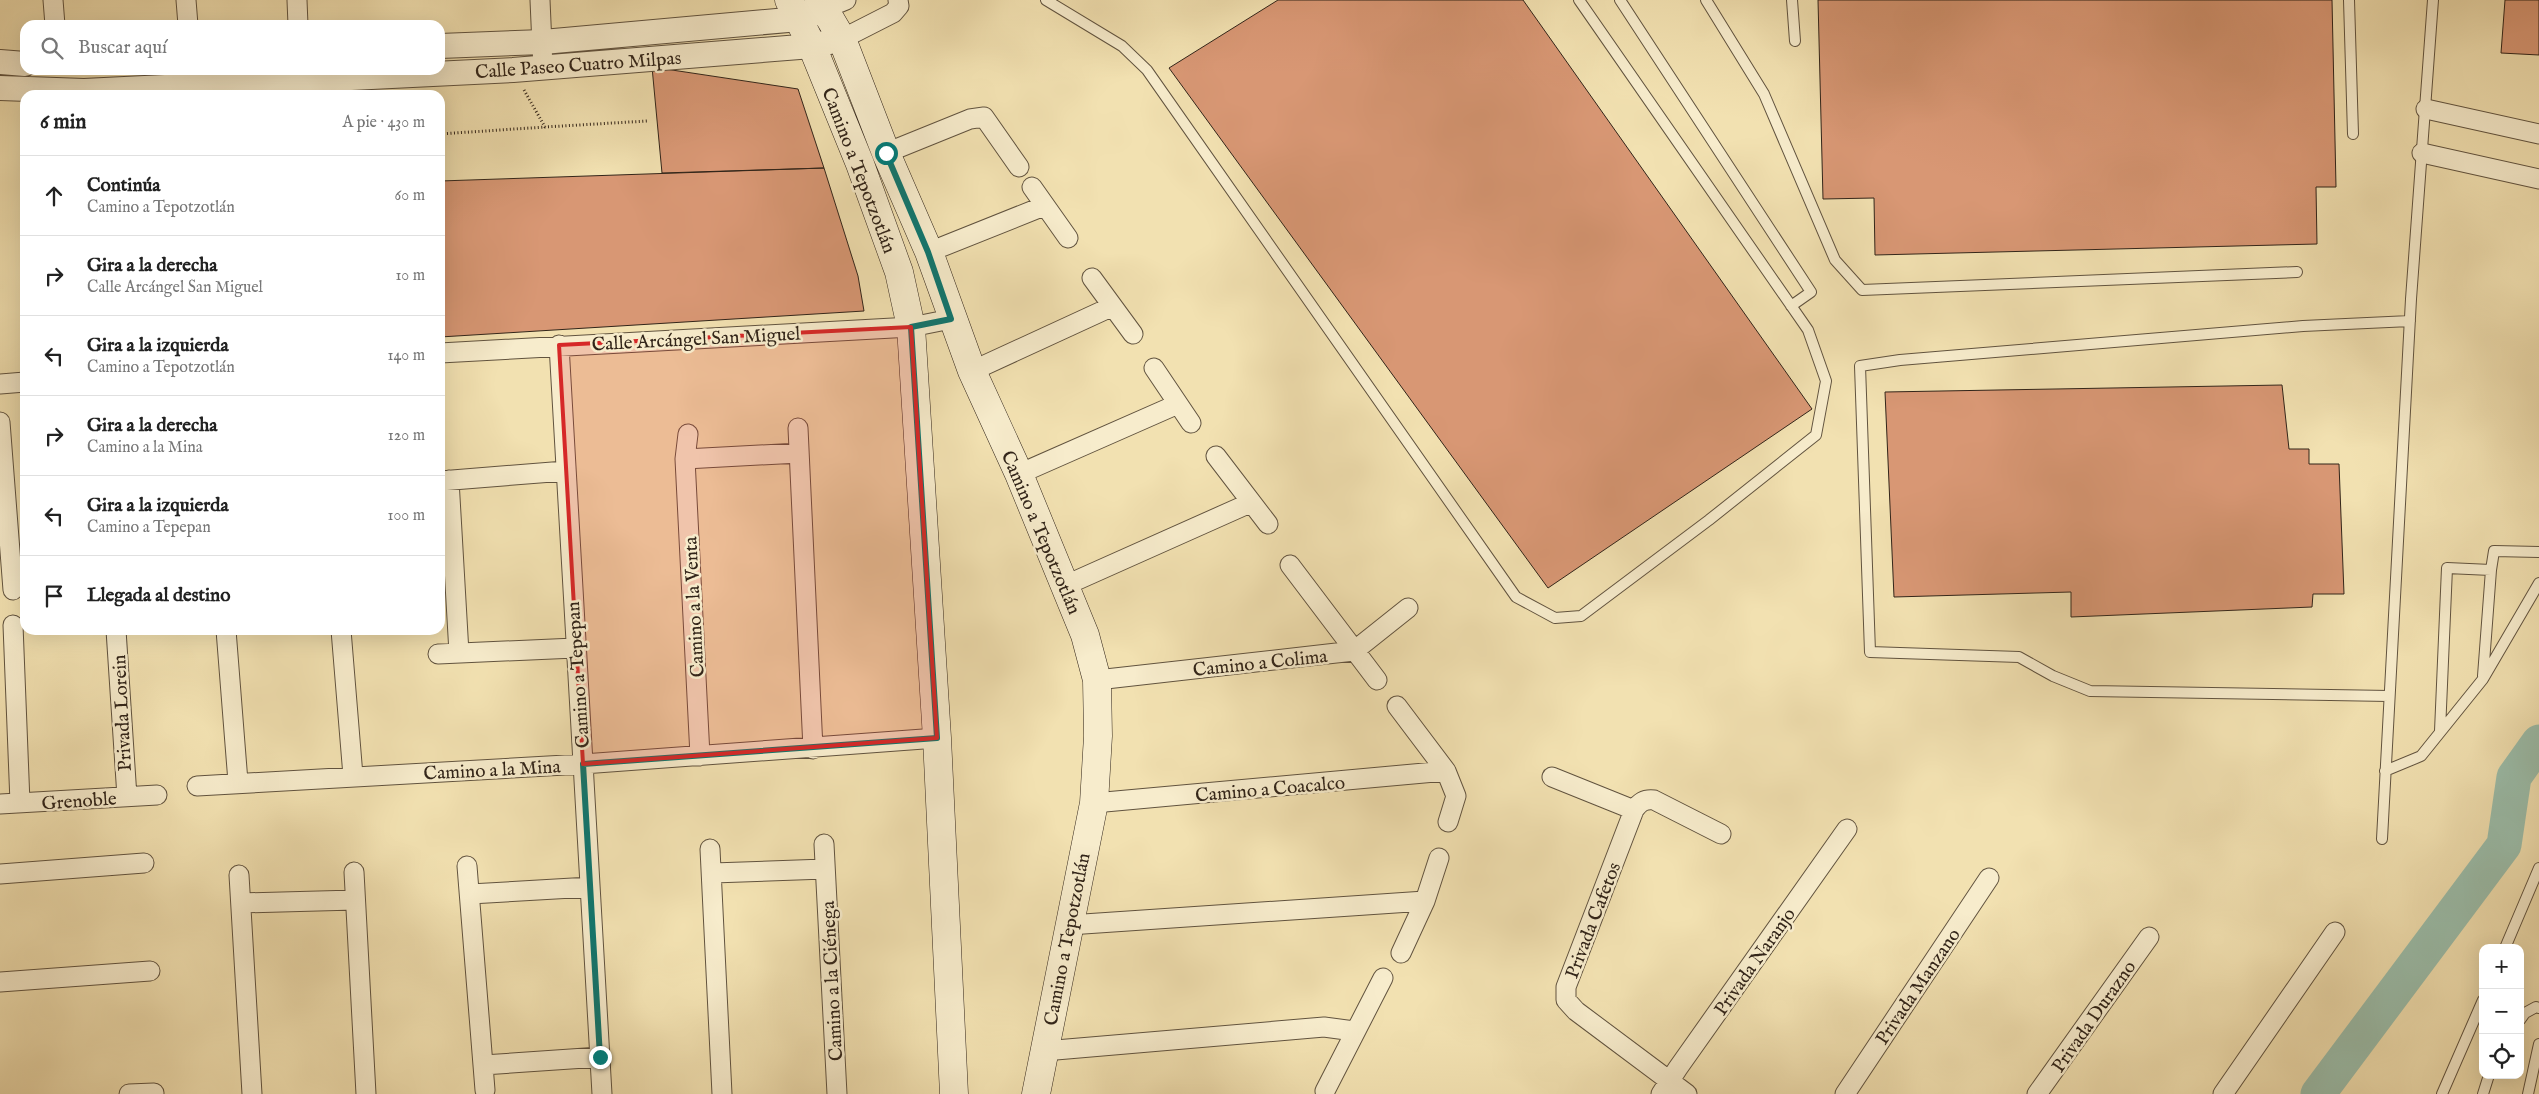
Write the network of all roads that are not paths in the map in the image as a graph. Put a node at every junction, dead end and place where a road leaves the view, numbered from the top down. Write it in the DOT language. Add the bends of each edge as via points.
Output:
graph roads {
  1 [pos="53,0"];
  2 [pos="186,0"];
  3 [pos="297,0"];
  4 [pos="540,0"];
  5 [pos="898,0"];
  6 [pos="1046,0"];
  7 [pos="1580,0"];
  8 [pos="1620,0"];
  9 [pos="1706,0"];
  10 [pos="1792,0"];
  11 [pos="2349,0"];
  12 [pos="2433,0"];
  13 [pos="830,3"];
  14 [pos="794,9"];
  15 [pos="55,20"];
  16 [pos="188,20"];
  17 [pos="298,20"];
  18 [pos="842,39"];
  19 [pos="1795,40"];
  20 [pos="542,42"];
  21 [pos="445,46"];
  22 [pos="812,46"];
  23 [pos="0,62"];
  24 [pos="20,64"];
  25 [pos="543,68"];
  26 [pos="445,72"];
  27 [pos="310,75"];
  28 [pos="147,79"];
  29 [pos="0,88"];
  30 [pos="34,90"];
  31 [pos="98,90"];
  32 [pos="2426,109"];
  33 [pos="2353,134"];
  34 [pos="2539,134"];
  35 [pos="886,153"];
  36 [pos="2422,153"];
  37 [pos="1019,167"];
  38 [pos="2539,179"];
  39 [pos="1032,187"];
  40 [pos="1044,206"];
  41 [pos="1068,238"];
  42 [pos="928,252"];
  43 [pos="2297,272"];
  44 [pos="1092,278"];
  45 [pos="1791,306"];
  46 [pos="1111,307"];
  47 [pos="951,319"];
  48 [pos="2410,321"];
  49 [pos="911,327"];
  50 [pos="1133,334"];
  51 [pos="559,345"];
  52 [pos="445,353"];
  53 [pos="1154,368"];
  54 [pos="972,371"];
  55 [pos="20,382"];
  56 [pos="0,384"];
  57 [pos="1178,404"];
  58 [pos="0,422"];
  59 [pos="1191,423"];
  60 [pos="798,428"];
  61 [pos="688,434"];
  62 [pos="799,453"];
  63 [pos="1216,456"];
  64 [pos="685,458"];
  65 [pos="565,471"];
  66 [pos="1019,474"];
  67 [pos="445,480"];
  68 [pos="445,492"];
  69 [pos="1250,503"];
  70 [pos="1268,524"];
  71 [pos="2539,552"];
  72 [pos="1290,565"];
  73 [pos="2491,570"];
  74 [pos="2539,583"];
  75 [pos="1064,586"];
  76 [pos="13,590"];
  77 [pos="1408,608"];
  78 [pos="13,625"];
  79 [pos="116,635"];
  80 [pos="226,635"];
  81 [pos="341,635"];
  82 [pos="575,648"];
  83 [pos="1354,651"];
  84 [pos="459,653"];
  85 [pos="438,654"];
  86 [pos="2483,679"];
  87 [pos="1097,680"];
  88 [pos="1376,680"];
  89 [pos="2390,696"];
  90 [pos="1397,706"];
  91 [pos="2440,732"];
  92 [pos="937,738"];
  93 [pos="813,749"];
  94 [pos="700,756"];
  95 [pos="583,764"];
  96 [pos="1446,771"];
  97 [pos="2386,771"];
  98 [pos="353,776"];
  99 [pos="1552,777"];
  100 [pos="238,782"];
  101 [pos="197,786"];
  102 [pos="157,795"];
  103 [pos="127,797"];
  104 [pos="1094,803"];
  105 [pos="0,804"];
  106 [pos="20,804"];
  107 [pos="1637,806"];
  108 [pos="1448,822"];
  109 [pos="1847,829"];
  110 [pos="1721,834"];
  111 [pos="2382,839"];
  112 [pos="824,844"];
  113 [pos="710,849"];
  114 [pos="1440,858"];
  115 [pos="144,863"];
  116 [pos="467,866"];
  117 [pos="2539,868"];
  118 [pos="825,869"];
  119 [pos="354,872"];
  120 [pos="712,872"];
  121 [pos="0,874"];
  122 [pos="239,874"];
  123 [pos="1989,878"];
  124 [pos="590,887"];
  125 [pos="470,894"];
  126 [pos="355,900"];
  127 [pos="1425,901"];
  128 [pos="241,903"];
  129 [pos="1069,925"];
  130 [pos="2335,932"];
  131 [pos="2149,937"];
  132 [pos="2507,944"];
  133 [pos="1401,953"];
  134 [pos="150,971"];
  135 [pos="1383,978"];
  136 [pos="0,982"];
  137 [pos="2539,1008"];
  138 [pos="2479,1009"];
  139 [pos="2524,1014"];
  140 [pos="1354,1031"];
  141 [pos="2539,1044"];
  142 [pos="1044,1051"];
  143 [pos="600,1057"];
  144 [pos="483,1065"];
  145 [pos="2488,1079"];
  146 [pos="1665,1088"];
  147 [pos="484,1090"];
  148 [pos="1325,1091"];
  149 [pos="154,1093"];
  150 [pos="129,1094"];
  151 [pos="252,1094"];
  152 [pos="366,1094"];
  153 [pos="602,1094"];
  154 [pos="722,1094"];
  155 [pos="836,1094"];
  156 [pos="954,1094"];
  157 [pos="1036,1094"];
  158 [pos="1687,1094"];
  159 [pos="1845,1094"];
  160 [pos="2037,1094"];
  161 [pos="2223,1094"];
  162 [pos="2442,1094"];
  163 [pos="2483,1094"];
  164 [pos="2528,1094"];
  1 -- 15 [label="street"];
  2 -- 16 [label="street"];
  3 -- 17 [label="street"];
  4 -- 20 [label="street"];
  5 -- 18 [label="street, Calle Paseo Cuatro Milpas" via="899,6 893,13"];
  6 -- 45 [label="lane" via="1122,46 1147,70 1516,597 1555,618 1581,616 1816,435 1826,381 1808,330"];
  7 -- 45 [label="lane"];
  8 -- 45 [label="lane" via="1811,292"];
  9 -- 43 [label="lane" via="1764,94 1835,260 1862,290"];
  10 -- 19 [label="lane"];
  11 -- 33 [label="lane"];
  12 -- 32 [label="lane"];
  13 -- 14 [label="street, Calle Paseo Cuatro Milpas"];
  13 -- 18 [label="main road, Camino a Tepotzotlán"];
  14 -- 20 [label="street, Calle Paseo Cuatro Milpas"];
  14 -- 22 [label="main road, Camino a Tepotzotlán"];
  18 -- 22 [label="street, Calle Paseo Cuatro Milpas"];
  18 -- 35 [label="main road, Camino a Tepotzotlán"];
  20 -- 21 [label="street, Calle Paseo Cuatro Milpas"];
  20 -- 25 [label="street"];
  22 -- 25 [label="street, Calle Paseo Cuatro Milpas"];
  22 -- 49 [label="main road, Camino a Tepotzotlán" via="899,272"];
  23 -- 24 [label="street"];
  25 -- 26 [label="street, Calle Paseo Cuatro Milpas"];
  27 -- 28 [label="street, Calle Paseo Cuatro Milpas"];
  28 -- 31 [label="street, Calle Paseo Cuatro Milpas"];
  29 -- 30 [label="street, Calle Paseo Cuatro Milpas"];
  32 -- 34 [label="street"];
  32 -- 36 [label="lane"];
  35 -- 37 [label="street" via="970,119 984,117"];
  35 -- 42 [label="main road, Camino a Tepotzotlán"];
  36 -- 38 [label="street"];
  36 -- 48 [label="lane"];
  39 -- 40 [label="street"];
  40 -- 41 [label="street"];
  40 -- 42 [label="street"];
  42 -- 47 [label="main road, Camino a Tepotzotlán"];
  44 -- 46 [label="street"];
  46 -- 50 [label="street"];
  46 -- 54 [label="street"];
  47 -- 49 [label="street, Calle Arcángel San Miguel"];
  47 -- 54 [label="main road, Camino a Tepotzotlán"];
  48 -- 89 [label="lane"];
  48 -- 89 [label="lane" via="2303,326 1860,366 1870,652 2019,657 2052,676 2090,691"];
  49 -- 51 [label="street, Calle Arcángel San Miguel"];
  49 -- 92 [label="main road, Camino a Tepotzotlán"];
  51 -- 52 [label="street, Calle Arcángel San Miguel"];
  51 -- 65 [label="street, Camino a Tepepan"];
  53 -- 57 [label="street"];
  54 -- 66 [label="main road, Camino a Tepotzotlán"];
  55 -- 56 [label="street"];
  57 -- 59 [label="street"];
  57 -- 66 [label="street"];
  58 -- 76 [label="street"];
  60 -- 62 [label="street"];
  61 -- 64 [label="street, Camino a la Venta"];
  62 -- 64 [label="street"];
  62 -- 93 [label="street"];
  63 -- 69 [label="street"];
  64 -- 94 [label="street, Camino a la Venta"];
  65 -- 67 [label="street"];
  65 -- 82 [label="street, Camino a Tepepan"];
  66 -- 75 [label="main road, Camino a Tepotzotlán"];
  68 -- 84 [label="street"];
  69 -- 70 [label="street"];
  69 -- 75 [label="street"];
  71 -- 73 [label="lane" via="2494,551"];
  72 -- 83 [label="street"];
  73 -- 86 [label="lane"];
  73 -- 91 [label="lane" via="2448,568"];
  74 -- 86 [label="lane"];
  75 -- 87 [label="main road, Camino a Tepotzotlán" via="1085,635"];
  77 -- 83 [label="street, Camino a Colima"];
  78 -- 106 [label="street"];
  79 -- 103 [label="street, Privada Lorein"];
  80 -- 100 [label="street"];
  81 -- 98 [label="street"];
  82 -- 84 [label="street"];
  82 -- 95 [label="street, Camino a Tepepan"];
  83 -- 87 [label="street, Camino a Colima"];
  83 -- 88 [label="street"];
  84 -- 85 [label="street"];
  86 -- 91 [label="lane"];
  87 -- 104 [label="main road, Camino a Tepotzotlán"];
  89 -- 97 [label="lane"];
  90 -- 96 [label="street"];
  91 -- 97 [label="lane" via="2421,756"];
  92 -- 93 [label="street, Camino a la Mina"];
  92 -- 156 [label="main road, Camino a Tepotzotlán"];
  93 -- 94 [label="street, Camino a la Mina"];
  94 -- 95 [label="street, Camino a la Mina"];
  95 -- 98 [label="street, Camino a la Mina"];
  95 -- 124 [label="street, Camino a Tepepan"];
  96 -- 104 [label="street, Camino a Coacalco"];
  96 -- 108 [label="street" via="1456,796"];
  97 -- 111 [label="lane"];
  98 -- 100 [label="street, Camino a la Mina"];
  99 -- 107 [label="street"];
  100 -- 101 [label="street, Camino a la Mina"];
  102 -- 103 [label="street, Grenoble"];
  103 -- 106 [label="street, Grenoble"];
  104 -- 129 [label="main road, Camino a Tepotzotlán"];
  105 -- 106 [label="street, Grenoble"];
  107 -- 110 [label="street" via="1646,799 1654,800"];
  107 -- 146 [label="street, Privada Cafetos" via="1566,987 1566,1000"];
  109 -- 146 [label="street, Privada Naranjo"];
  112 -- 118 [label="street, Camino a la Ciénega"];
  113 -- 120 [label="street"];
  114 -- 127 [label="street"];
  115 -- 121 [label="street"];
  116 -- 125 [label="street"];
  117 -- 132 [label="lane"];
  118 -- 120 [label="street"];
  118 -- 155 [label="street, Camino a la Ciénega"];
  119 -- 126 [label="street"];
  120 -- 154 [label="street"];
  122 -- 128 [label="street"];
  123 -- 159 [label="street, Privada Manzano"];
  124 -- 125 [label="street"];
  124 -- 143 [label="street, Camino a Tepepan"];
  125 -- 144 [label="street"];
  126 -- 128 [label="street"];
  126 -- 152 [label="street"];
  127 -- 129 [label="street"];
  127 -- 133 [label="street"];
  128 -- 151 [label="street"];
  129 -- 142 [label="main road, Camino a Tepotzotlán"];
  130 -- 161 [label="street"];
  131 -- 160 [label="street, Privada Durazno"];
  134 -- 136 [label="street"];
  135 -- 140 [label="street"];
  137 -- 139 [label="lane"];
  138 -- 162 [label="lane"];
  140 -- 142 [label="street" via="1324,1027"];
  140 -- 148 [label="street"];
  141 -- 164 [label="lane"];
  142 -- 157 [label="main road, Camino a Tepotzotlán"];
  143 -- 144 [label="street"];
  143 -- 153 [label="street, Camino a Tepepan"];
  144 -- 147 [label="street"];
  145 -- 163 [label="lane"];
  146 -- 158 [label="street"];
  149 -- 150 [label="street"];
}
